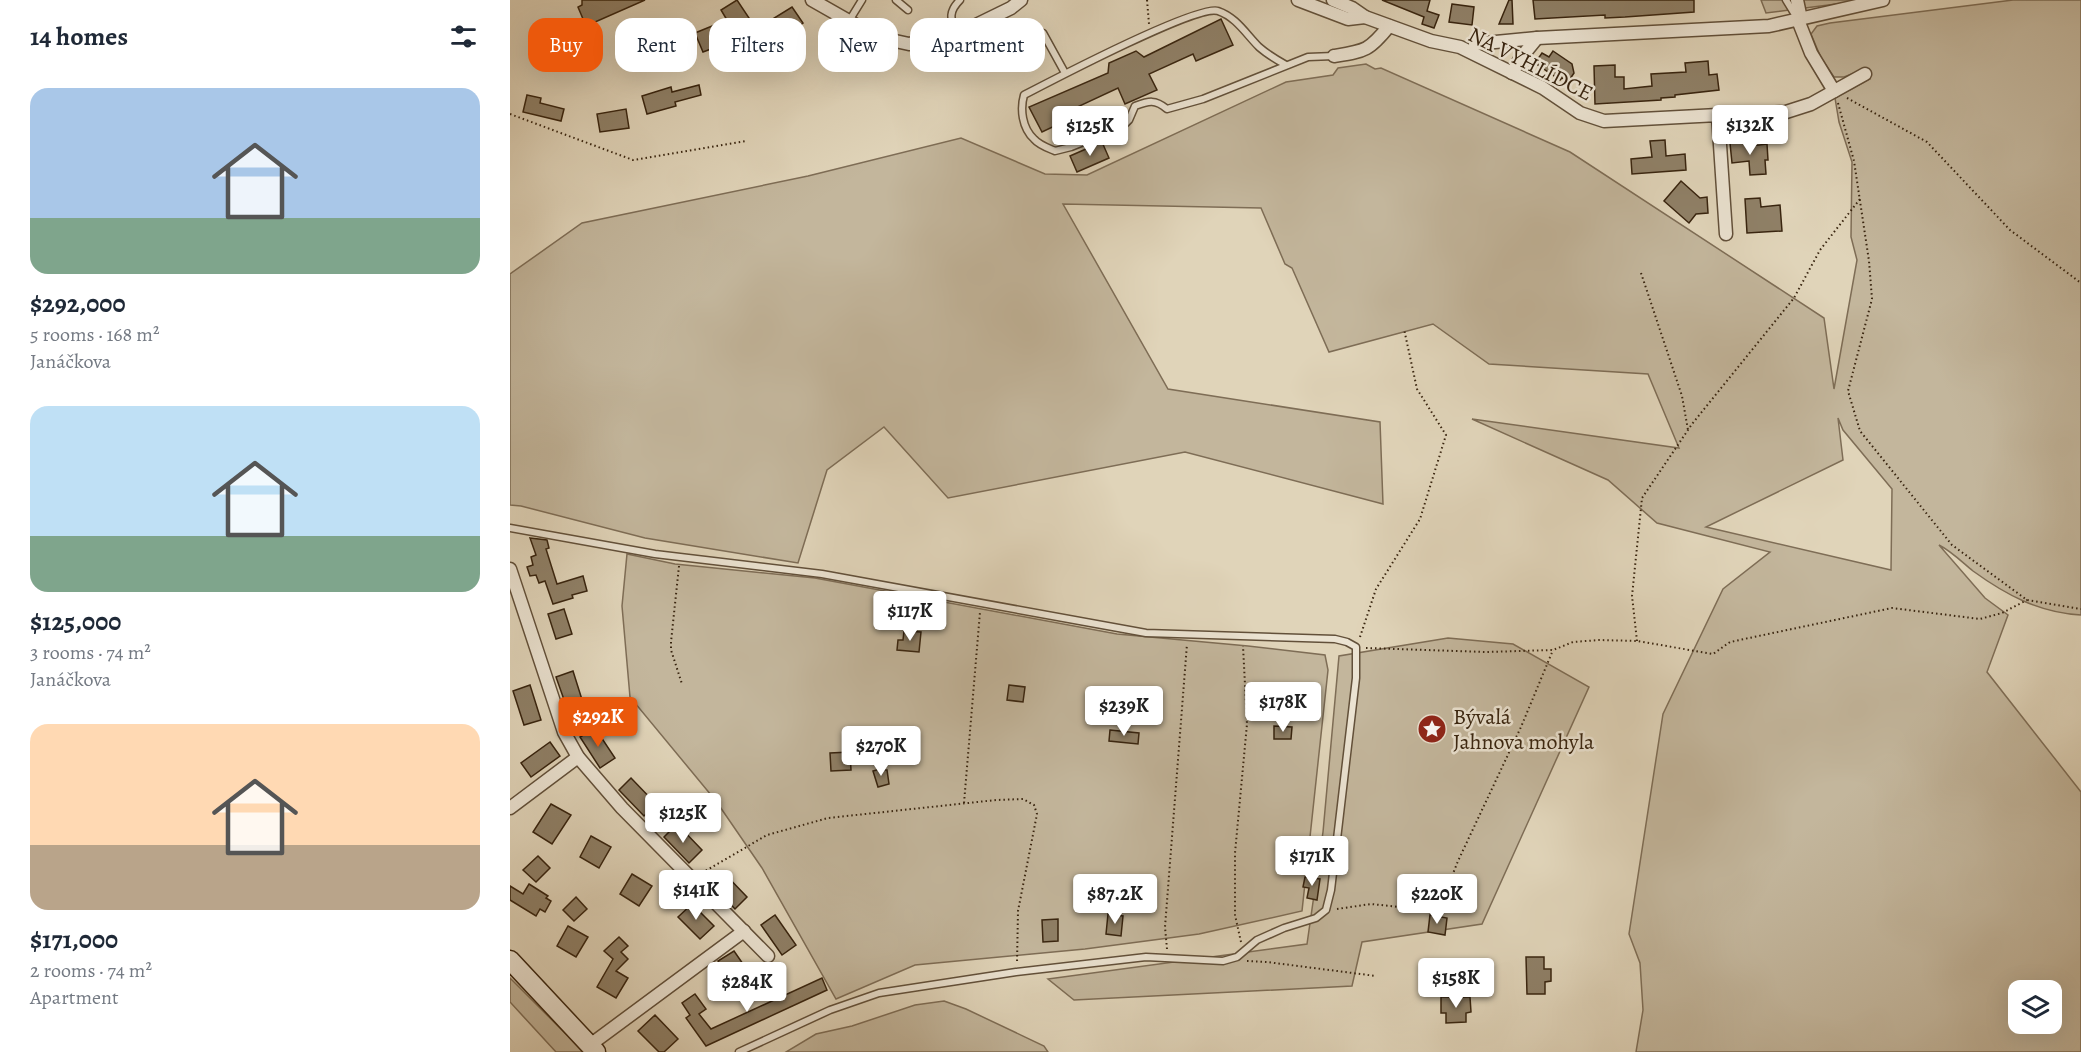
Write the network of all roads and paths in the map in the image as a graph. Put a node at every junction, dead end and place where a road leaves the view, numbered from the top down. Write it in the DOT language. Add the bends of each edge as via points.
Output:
graph roads {
  1 [pos="812,0"];
  2 [pos="862,0"];
  3 [pos="896,0"];
  4 [pos="960,0"];
  5 [pos="1021,0"];
  6 [pos="1147,0"];
  7 [pos="1298,0"];
  8 [pos="1333,0"];
  9 [pos="1786,0"];
  10 [pos="1797,0"];
  11 [pos="1883,0"];
  12 [pos="908,10"];
  13 [pos="1365,17"];
  14 [pos="844,18"];
  15 [pos="851,18"];
  16 [pos="951,18"];
  17 [pos="991,18"];
  18 [pos="1799,20"];
  19 [pos="1389,26"];
  20 [pos="1147,35"];
  21 [pos="1045,37"];
  22 [pos="1537,38"];
  23 [pos="1475,44"];
  24 [pos="1334,56"];
  25 [pos="1286,66"];
  26 [pos="1065,73"];
  27 [pos="1512,73"];
  28 [pos="1865,75"];
  29 [pos="1834,91"];
  30 [pos="510,114"];
  31 [pos="1718,115"];
  32 [pos="746,141"];
  33 [pos="1860,199"];
  34 [pos="1726,234"];
  35 [pos="1641,273"];
  36 [pos="2081,283"];
  37 [pos="1404,329"];
  38 [pos="1688,431"];
  39 [pos="510,528"];
  40 [pos="680,557"];
  41 [pos="510,569"];
  42 [pos="2027,600"];
  43 [pos="981,603"];
  44 [pos="2081,609"];
  45 [pos="1188,635"];
  46 [pos="1242,636"];
  47 [pos="1637,641"];
  48 [pos="1356,647"];
  49 [pos="1552,650"];
  50 [pos="682,684"];
  51 [pos="578,758"];
  52 [pos="964,803"];
  53 [pos="510,808"];
  54 [pos="691,879"];
  55 [pos="1326,910"];
  56 [pos="744,931"];
  57 [pos="1245,950"];
  58 [pos="768,956"];
  59 [pos="1167,958"];
  60 [pos="1228,959"];
  61 [pos="510,960"];
  62 [pos="1017,972"];
  63 [pos="1376,976"];
  64 [pos="593,1049"];
  65 [pos="739,1052"];
  1 -- 14 [label="street"];
  2 -- 15 [label="lane"];
  3 -- 12 [label="lane"];
  4 -- 16 [label="lane" via="953,7"];
  5 -- 17 [label="street"];
  6 -- 20 [label="path"];
  7 -- 13 [label="street, NA VYHLÍDCE" via="1348,19"];
  8 -- 13 [label="street, NA VYHLÍDCE"];
  9 -- 18 [label="lane"];
  10 -- 18 [label="street"];
  11 -- 18 [label="street"];
  13 -- 19 [label="street, NA VYHLÍDCE"];
  18 -- 22 [label="street" via="1769,26"];
  18 -- 29 [label="street" via="1811,53"];
  19 -- 24 [label="street" via="1375,44 1362,52"];
  19 -- 27 [label="street, NA VYHLÍDCE" via="1460,47"];
  20 -- 25 [label="lane" via="1215,9 1232,17 1262,49"];
  20 -- 26 [label="lane"];
  21 -- 26 [label="lane"];
  22 -- 23 [label="street"];
  22 -- 27 [label="street"];
  24 -- 25 [label="lane" via="1308,57"];
  25 -- 26 [label="lane" via="1185,104 1167,108 1150,101 1135,106 1123,126 1055,151 1034,140 1021,106 1024,94"];
  27 -- 31 [label="street, NA VYHLÍDCE" via="1580,113 1604,121"];
  28 -- 29 [label="street, NA VYHLÍDCE"];
  29 -- 31 [label="street, NA VYHLÍDCE" via="1786,112"];
  29 -- 33 [label="path" via="1854,161"];
  29 -- 36 [label="path" via="1927,142 2010,230"];
  30 -- 32 [label="path" via="633,160"];
  31 -- 34 [label="street"];
  33 -- 38 [label="path" via="1820,250 1794,298"];
  33 -- 42 [label="path" via="1872,299 1848,391 1860,431 1952,545"];
  35 -- 38 [label="path" via="1682,396"];
  37 -- 48 [label="path" via="1417,389 1446,435 1420,519 1376,590"];
  38 -- 47 [label="path" via="1642,498 1632,596"];
  39 -- 40 [label="lane"];
  40 -- 43 [label="lane" via="822,574"];
  40 -- 50 [label="path" via="671,650"];
  41 -- 51 [label="street" via="564,732"];
  42 -- 44 [label="path"];
  42 -- 47 [label="path" via="1980,620 1892,608 1730,642 1713,654"];
  43 -- 45 [label="lane" via="1146,633"];
  43 -- 52 [label="path"];
  45 -- 46 [label="lane"];
  45 -- 59 [label="path" via="1165,927"];
  46 -- 48 [label="lane" via="1335,639"];
  46 -- 57 [label="path" via="1247,724 1235,853 1235,915"];
  47 -- 49 [label="path" via="1573,642"];
  48 -- 49 [label="path" via="1486,652"];
  48 -- 55 [label="lane" via="1356,678"];
  49 -- 55 [label="path" via="1438,911 1371,904"];
  51 -- 53 [label="street"];
  51 -- 54 [label="street"];
  52 -- 54 [label="path" via="828,818 767,835"];
  52 -- 62 [label="path" via="1023,799 1034,805 1037,814 1018,911"];
  54 -- 56 [label="street"];
  55 -- 57 [label="lane" via="1316,918 1257,940"];
  56 -- 58 [label="street"];
  56 -- 64 [label="street"];
  57 -- 60 [label="lane"];
  59 -- 60 [label="lane"];
  59 -- 62 [label="lane"];
  60 -- 63 [label="path"];
  61 -- 64 [label="street"];
  62 -- 65 [label="lane" via="879,993 830,1010"];
}
